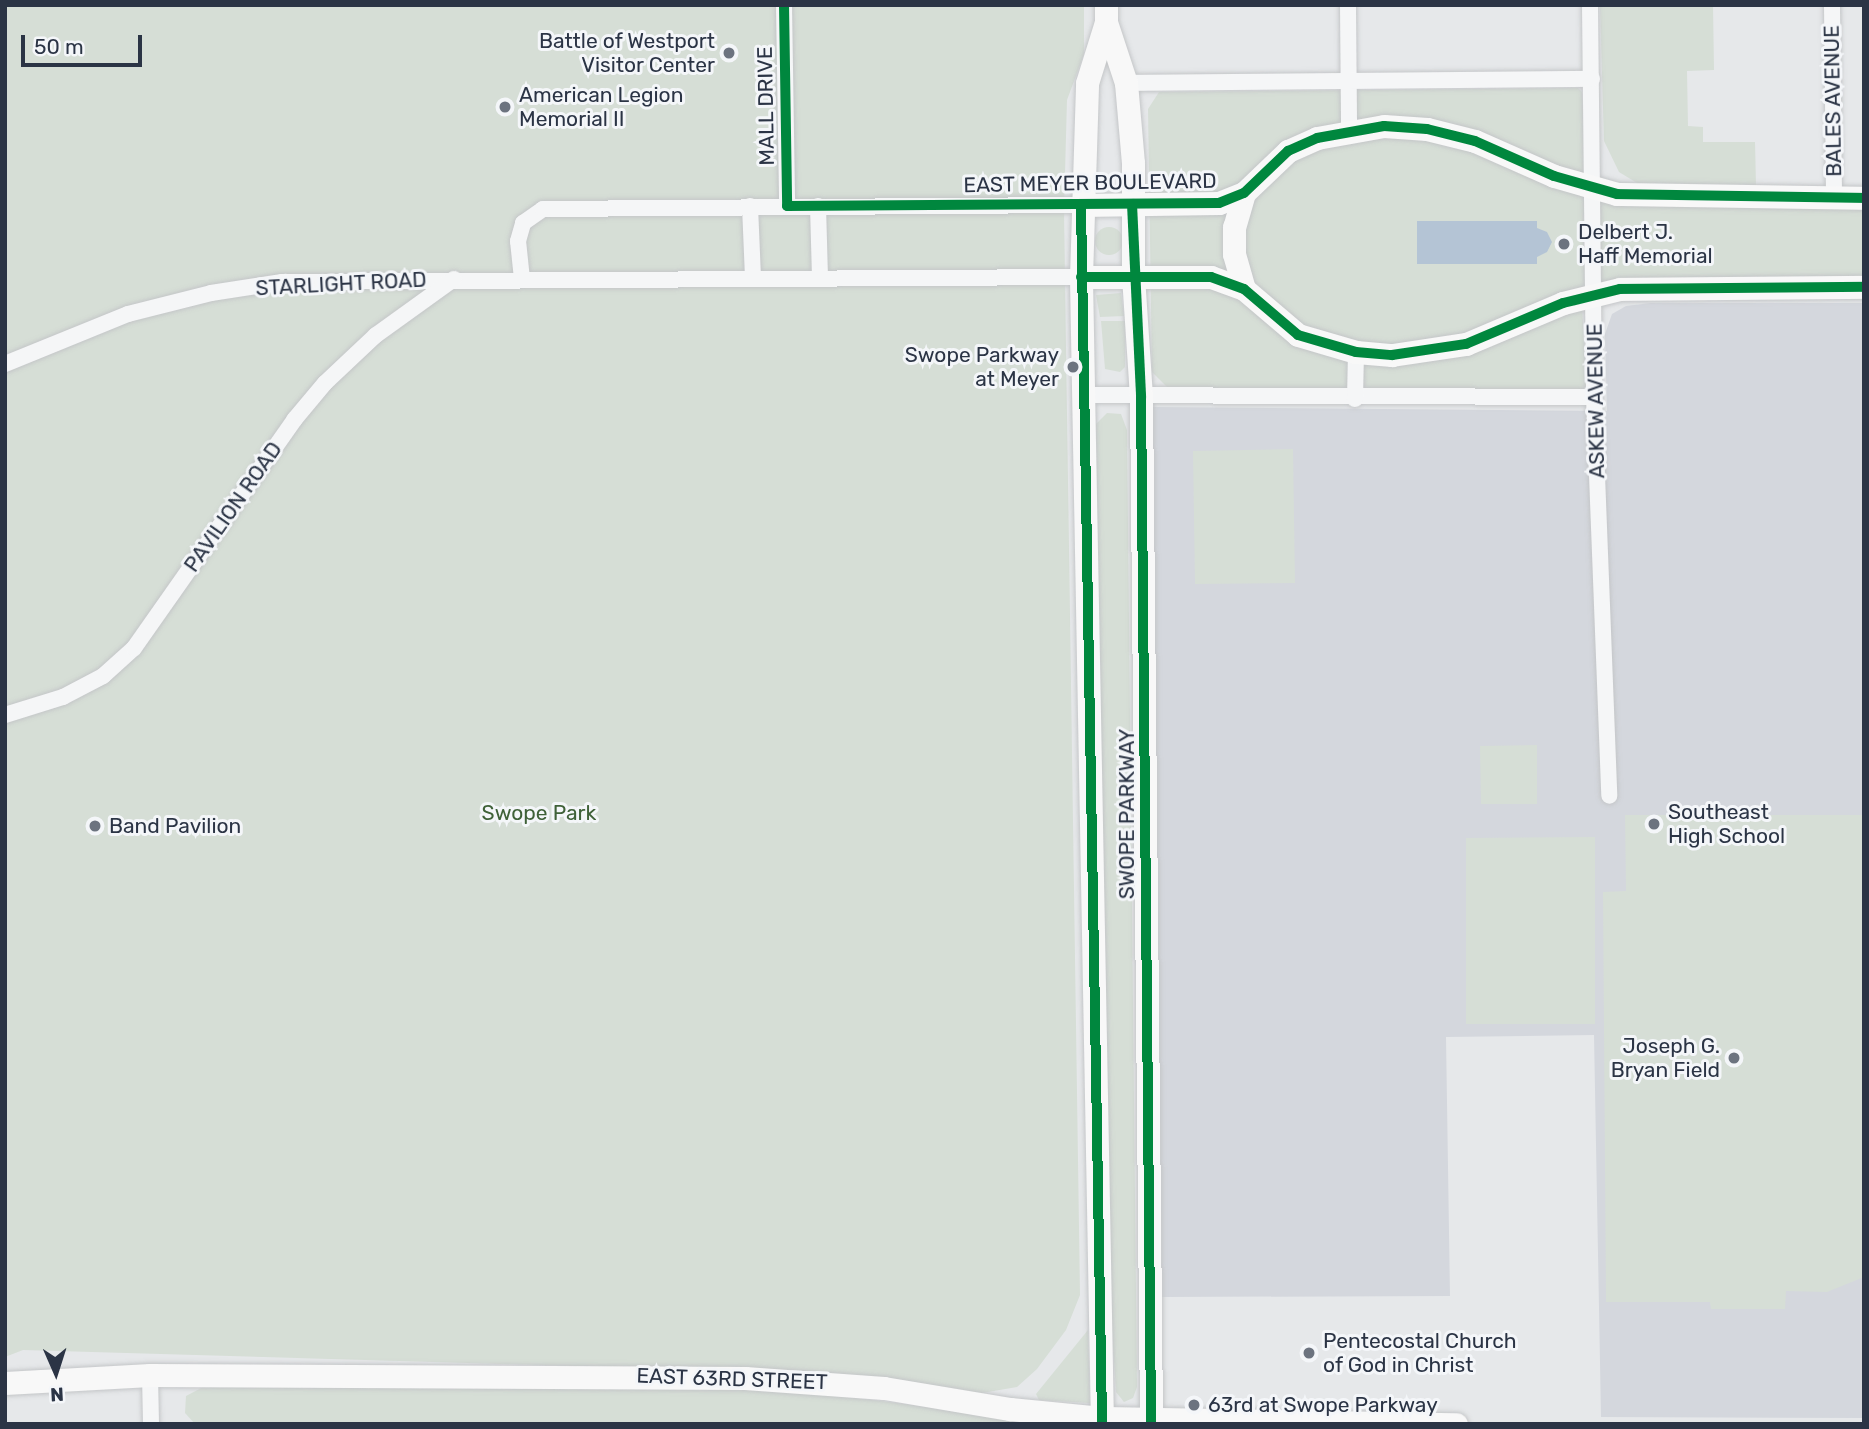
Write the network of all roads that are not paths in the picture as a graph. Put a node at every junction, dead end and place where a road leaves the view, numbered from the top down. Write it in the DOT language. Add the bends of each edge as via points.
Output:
graph roads {
  1 [pos="784,5"];
  2 [pos="1348,5"];
  3 [pos="1590,5"];
  4 [pos="1832,5"];
  5 [pos="1106,14"];
  6 [pos="1348,79"];
  7 [pos="1592,79"];
  8 [pos="1126,83"];
  9 [pos="1349,130"];
  10 [pos="1594,187"];
  11 [pos="1244,193"];
  12 [pos="1834,198"];
  13 [pos="1864,198"];
  14 [pos="1132,204"];
  15 [pos="818,205"];
  16 [pos="1082,205"];
  17 [pos="751,206"];
  18 [pos="787,206"];
  19 [pos="820,276"];
  20 [pos="1133,276"];
  21 [pos="752,277"];
  22 [pos="1081,277"];
  23 [pos="454,279"];
  24 [pos="522,279"];
  25 [pos="1864,287"];
  26 [pos="1244,289"];
  27 [pos="1594,295"];
  28 [pos="1356,352"];
  29 [pos="5,364"];
  30 [pos="1082,396"];
  31 [pos="1141,396"];
  32 [pos="1594,397"];
  33 [pos="1355,399"];
  34 [pos="5,715"];
  35 [pos="1609,796"];
  36 [pos="150,1375"];
  37 [pos="5,1383"];
  38 [pos="1102,1421"];
  39 [pos="1151,1422"];
  40 [pos="151,1424"];
  41 [pos="1456,1424"];
  1 -- 18 [label="street, MALL DRIVE"];
  2 -- 6 [label="street"];
  3 -- 7 [label="street, ASKEW AVENUE"];
  4 -- 12 [label="street, BALES AVENUE"];
  5 -- 8 [label="main road, SWOPE PARKWAY"];
  5 -- 16 [label="main road, SWOPE PARKWAY" via="1087,83"];
  6 -- 7 [label="street"];
  6 -- 8 [label="street"];
  6 -- 9 [label="street"];
  7 -- 10 [label="street, ASKEW AVENUE"];
  8 -- 14 [label="main road, SWOPE PARKWAY"];
  9 -- 10 [label="main road, EAST MEYER BOULEVARD" via="1384,127 1439,132 1475,141 1553,176"];
  9 -- 11 [label="main road, EAST MEYER BOULEVARD" via="1288,152"];
  10 -- 12 [label="main road, EAST MEYER BOULEVARD" via="1642,197"];
  10 -- 27 [label="street, ASKEW AVENUE"];
  11 -- 14 [label="main road, EAST MEYER BOULEVARD" via="1219,203"];
  11 -- 26 [label="main road" via="1234,228 1234,254"];
  12 -- 13 [label="main road, EAST MEYER BOULEVARD"];
  14 -- 16 [label="main road, EAST MEYER BOULEVARD"];
  14 -- 20 [label="main road, SWOPE PARKWAY"];
  15 -- 16 [label="street, EAST MEYER BOULEVARD"];
  15 -- 18 [label="street, EAST MEYER BOULEVARD"];
  15 -- 19 [label="street"];
  16 -- 22 [label="main road, SWOPE PARKWAY"];
  17 -- 18 [label="street, EAST MEYER BOULEVARD"];
  17 -- 21 [label="street"];
  17 -- 24 [label="street, EAST MEYER BOULEVARD" via="543,209 523,223 518,241"];
  19 -- 21 [label="street"];
  19 -- 22 [label="street"];
  20 -- 22 [label="main road"];
  20 -- 26 [label="main road" via="1212,277"];
  20 -- 31 [label="main road, SWOPE PARKWAY"];
  21 -- 24 [label="street"];
  22 -- 30 [label="main road, SWOPE PARKWAY"];
  23 -- 24 [label="street, STARLIGHT ROAD"];
  23 -- 29 [label="street, STARLIGHT ROAD" via="282,282 211,293 128,314"];
  23 -- 34 [label="street, PAVILION ROAD" via="376,335 325,383 134,648 103,676 63,697"];
  25 -- 27 [label="main road" via="1649,287"];
  26 -- 28 [label="main road" via="1298,335"];
  27 -- 28 [label="main road" via="1466,344 1392,355"];
  27 -- 32 [label="street, ASKEW AVENUE"];
  28 -- 33 [label="street"];
  30 -- 31 [label="street"];
  30 -- 38 [label="main road, SWOPE PARKWAY"];
  31 -- 33 [label="street"];
  31 -- 39 [label="main road, SWOPE PARKWAY"];
  32 -- 33 [label="street"];
  32 -- 35 [label="street, ASKEW AVENUE"];
  36 -- 37 [label="main road, EAST 63RD STREET"];
  36 -- 38 [label="main road, EAST 63RD STREET" via="746,1378 884,1388"];
  36 -- 40 [label="street"];
  38 -- 39 [label="main road, EAST 63RD STREET"];
  39 -- 41 [label="main road, EAST 63RD STREET"];
}
